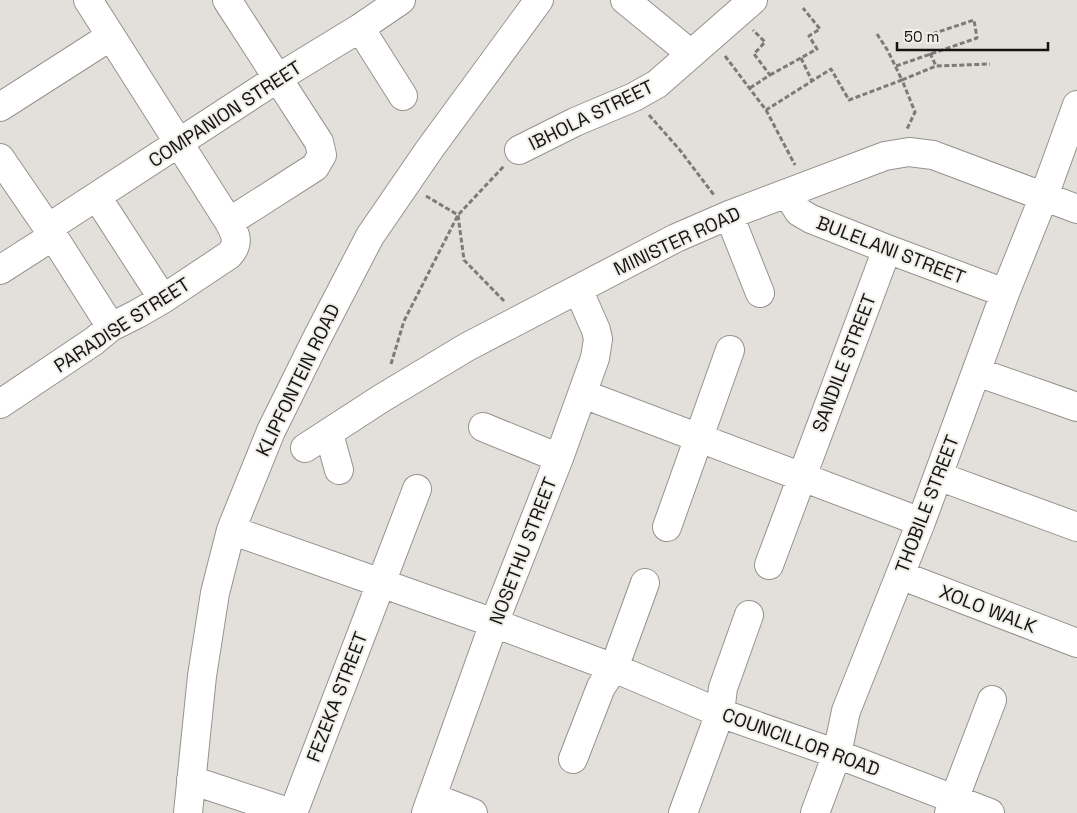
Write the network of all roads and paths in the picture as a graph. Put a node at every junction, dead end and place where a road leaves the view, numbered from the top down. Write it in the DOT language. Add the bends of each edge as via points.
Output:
graph roads {
  1 [pos="88,0"];
  2 [pos="227,0"];
  3 [pos="401,0"];
  4 [pos="539,0"];
  5 [pos="625,0"];
  6 [pos="745,7"];
  7 [pos="802,8"];
  8 [pos="360,28"];
  9 [pos="877,34"];
  10 [pos="111,36"];
  11 [pos="926,36"];
  12 [pos="701,46"];
  13 [pos="930,53"];
  14 [pos="801,58"];
  15 [pos="990,64"];
  16 [pos="896,66"];
  17 [pos="936,66"];
  18 [pos="770,75"];
  19 [pos="278,78"];
  20 [pos="902,80"];
  21 [pos="812,81"];
  22 [pos="750,88"];
  23 [pos="403,96"];
  24 [pos="634,97"];
  25 [pos="1077,105"];
  26 [pos="0,107"];
  27 [pos="766,110"];
  28 [pos="1072,133"];
  29 [pos="180,143"];
  30 [pos="519,150"];
  31 [pos="897,153"];
  32 [pos="0,158"];
  33 [pos="406,184"];
  34 [pos="796,189"];
  35 [pos="1044,196"];
  36 [pos="98,197"];
  37 [pos="1077,209"];
  38 [pos="458,215"];
  39 [pos="729,215"];
  40 [pos="233,231"];
  41 [pos="50,232"];
  42 [pos="887,250"];
  43 [pos="0,270"];
  44 [pos="578,289"];
  45 [pos="760,293"];
  46 [pos="1006,293"];
  47 [pos="163,299"];
  48 [pos="518,320"];
  49 [pos="111,327"];
  50 [pos="730,350"];
  51 [pos="977,372"];
  52 [pos="583,394"];
  53 [pos="382,398"];
  54 [pos="0,404"];
  55 [pos="1077,407"];
  56 [pos="483,427"];
  57 [pos="329,434"];
  58 [pos="699,438"];
  59 [pos="305,448"];
  60 [pos="559,458"];
  61 [pos="339,470"];
  62 [pos="938,476"];
  63 [pos="802,477"];
  64 [pos="417,488"];
  65 [pos="921,522"];
  66 [pos="667,527"];
  67 [pos="1077,527"];
  68 [pos="231,530"];
  69 [pos="769,565"];
  70 [pos="900,575"];
  71 [pos="382,582"];
  72 [pos="645,582"];
  73 [pos="749,614"];
  74 [pos="494,623"];
  75 [pos="1077,643"];
  76 [pos="614,668"];
  77 [pos="992,700"];
  78 [pos="720,713"];
  79 [pos="837,754"];
  80 [pos="573,759"];
  81 [pos="192,780"];
  82 [pos="429,805"];
  83 [pos="951,807"];
  84 [pos="188,813"];
  85 [pos="292,813"];
  86 [pos="473,813"];
  87 [pos="683,813"];
  88 [pos="815,813"];
  89 [pos="990,813"];
  1 -- 10 [label="street"];
  2 -- 19 [label="street, PARADISE STREET"];
  3 -- 8 [label="street, COMPANION STREET"];
  4 -- 33 [label="street, KLIPFONTEIN ROAD"];
  5 -- 12 [label="street"];
  6 -- 12 [label="street, IBHOLA STREET"];
  6 -- 18 [label="path" via="765,42 754,54"];
  7 -- 14 [label="path" via="820,29 809,36 817,49"];
  8 -- 19 [label="street, COMPANION STREET"];
  8 -- 23 [label="street"];
  9 -- 16 [label="path"];
  10 -- 26 [label="street"];
  10 -- 29 [label="street"];
  11 -- 13 [label="path" via="974,20 977,38"];
  12 -- 22 [label="path"];
  12 -- 24 [label="street, IBHOLA STREET" via="657,84"];
  13 -- 16 [label="path"];
  13 -- 17 [label="path"];
  14 -- 18 [label="path"];
  14 -- 21 [label="path"];
  15 -- 17 [label="path"];
  16 -- 20 [label="path"];
  17 -- 20 [label="path"];
  18 -- 22 [label="path"];
  19 -- 29 [label="street, COMPANION STREET"];
  19 -- 40 [label="street, PARADISE STREET" via="319,142 322,155 314,167"];
  20 -- 21 [label="path" via="849,100 831,69"];
  20 -- 31 [label="path" via="914,112"];
  21 -- 27 [label="path"];
  22 -- 27 [label="path"];
  24 -- 30 [label="street, IBHOLA STREET"];
  24 -- 39 [label="path"];
  25 -- 28 [label="street, THOBILE STREET"];
  27 -- 34 [label="path"];
  28 -- 35 [label="street, THOBILE STREET"];
  29 -- 36 [label="street, COMPANION STREET"];
  29 -- 40 [label="street"];
  30 -- 38 [label="path"];
  31 -- 34 [label="street, MINISTER ROAD"];
  31 -- 35 [label="street, MINISTER ROAD" via="933,156"];
  32 -- 41 [label="street"];
  33 -- 38 [label="path"];
  33 -- 68 [label="street, KLIPFONTEIN ROAD" via="370,236 318,336 271,432"];
  34 -- 39 [label="street, MINISTER ROAD"];
  34 -- 42 [label="street, BULELANI STREET" via="799,212"];
  35 -- 37 [label="street, MINISTER ROAD"];
  35 -- 46 [label="street, THOBILE STREET"];
  36 -- 41 [label="street, COMPANION STREET"];
  36 -- 47 [label="street"];
  38 -- 48 [label="path" via="464,260 509,306"];
  38 -- 53 [label="path" via="404,321"];
  39 -- 44 [label="street, MINISTER ROAD" via="676,238"];
  39 -- 45 [label="street"];
  40 -- 47 [label="street, PARADISE STREET" via="236,246 229,255"];
  41 -- 43 [label="street, COMPANION STREET"];
  41 -- 49 [label="street"];
  42 -- 46 [label="street, BULELANI STREET"];
  42 -- 63 [label="street, SANDILE STREET"];
  44 -- 48 [label="street, MINISTER ROAD"];
  44 -- 52 [label="street, NOSETHU STREET" via="598,338"];
  46 -- 51 [label="street, THOBILE STREET"];
  47 -- 49 [label="street, PARADISE STREET"];
  48 -- 53 [label="street, MINISTER ROAD"];
  49 -- 54 [label="street, PARADISE STREET"];
  50 -- 58 [label="street"];
  51 -- 55 [label="street"];
  51 -- 62 [label="street, THOBILE STREET"];
  52 -- 58 [label="street"];
  52 -- 60 [label="street, NOSETHU STREET"];
  53 -- 57 [label="street, MINISTER ROAD"];
  56 -- 60 [label="street"];
  57 -- 59 [label="street, MINISTER ROAD"];
  57 -- 61 [label="street"];
  58 -- 63 [label="street"];
  58 -- 66 [label="street"];
  60 -- 74 [label="street, NOSETHU STREET"];
  62 -- 65 [label="street, THOBILE STREET"];
  62 -- 67 [label="street"];
  63 -- 65 [label="street"];
  63 -- 69 [label="street, SANDILE STREET"];
  64 -- 71 [label="street"];
  65 -- 70 [label="street, THOBILE STREET"];
  68 -- 71 [label="street, COUNCILLOR ROAD"];
  68 -- 81 [label="street, KLIPFONTEIN ROAD" via="213,602"];
  70 -- 75 [label="street, XOLO WALK"];
  70 -- 79 [label="street, THOBILE STREET" via="846,711"];
  71 -- 74 [label="street, COUNCILLOR ROAD"];
  71 -- 85 [label="street, FEZEKA STREET"];
  72 -- 76 [label="street"];
  73 -- 78 [label="street" via="723,688"];
  74 -- 76 [label="street, COUNCILLOR ROAD"];
  74 -- 82 [label="street, NOSETHU STREET"];
  76 -- 78 [label="street, COUNCILLOR ROAD"];
  76 -- 80 [label="street" via="601,687"];
  77 -- 83 [label="street"];
  78 -- 79 [label="street, COUNCILLOR ROAD"];
  78 -- 87 [label="street"];
  79 -- 83 [label="street, COUNCILLOR ROAD"];
  79 -- 88 [label="street, THOBILE STREET"];
  81 -- 84 [label="street, KLIPFONTEIN ROAD"];
  81 -- 85 [label="street"];
  82 -- 86 [label="street"];
  83 -- 89 [label="street, COUNCILLOR ROAD"];
}
